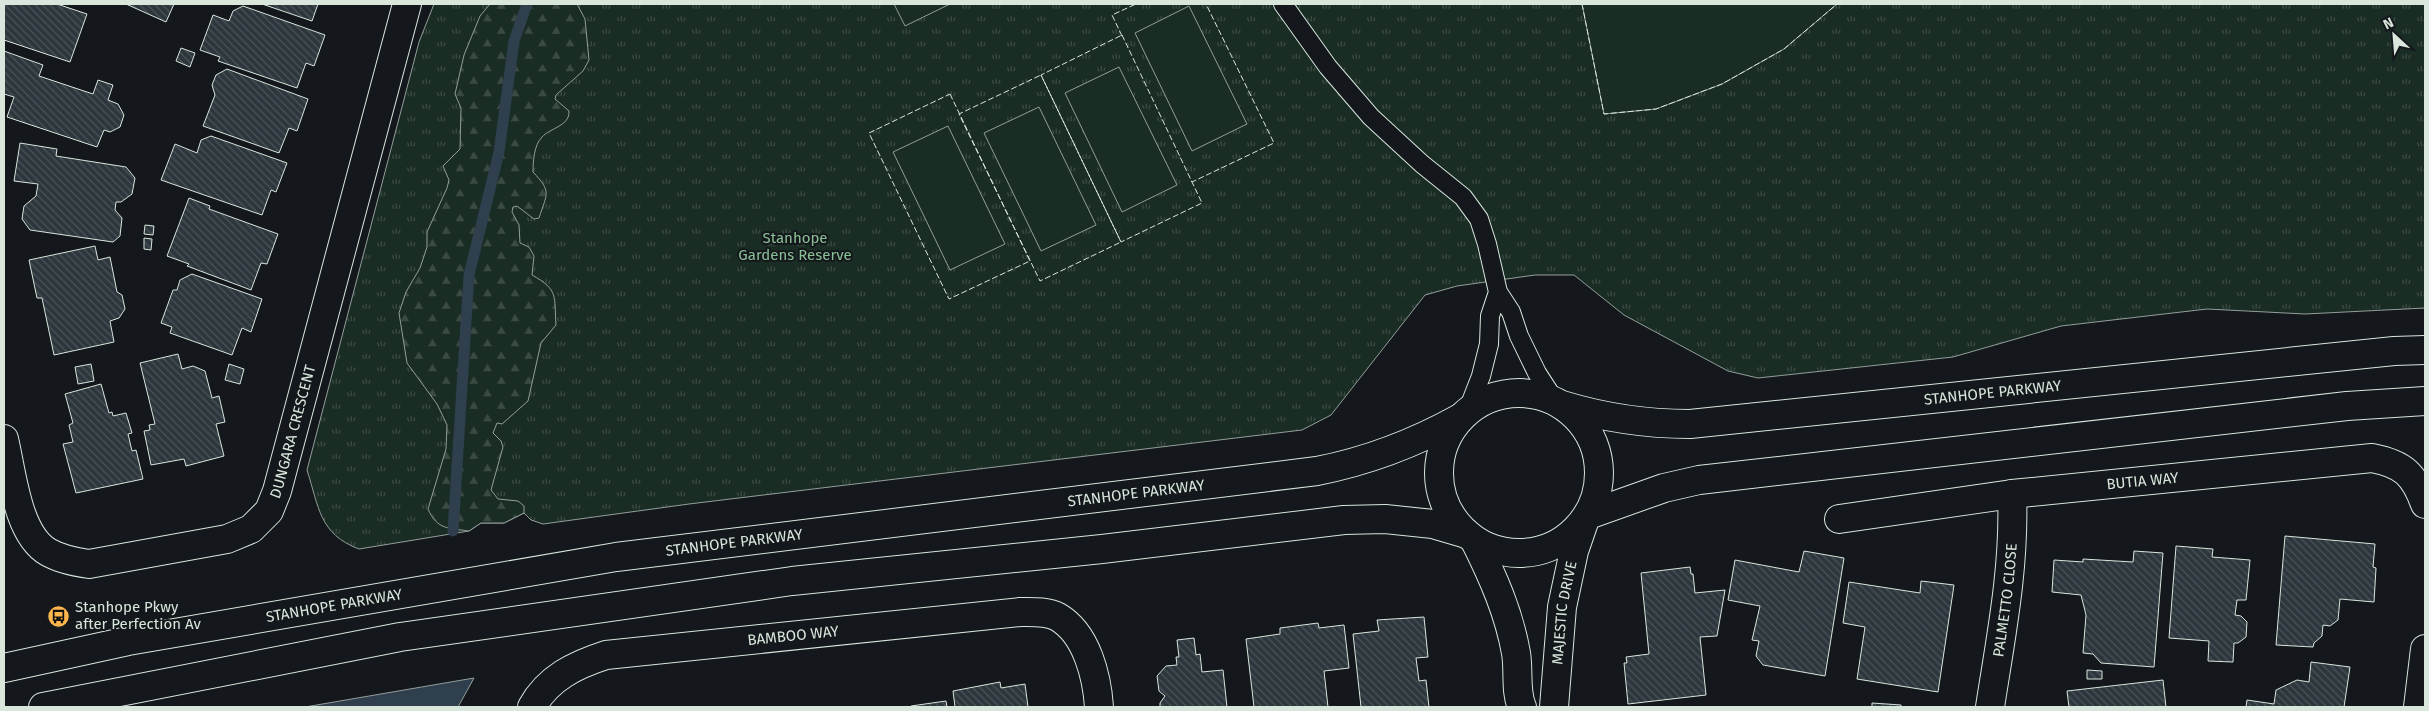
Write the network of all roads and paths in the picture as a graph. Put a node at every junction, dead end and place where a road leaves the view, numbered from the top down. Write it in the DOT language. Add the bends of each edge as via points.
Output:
graph roads {
  1 [pos="407,4"];
  2 [pos="1283,4"];
  3 [pos="1498,292"];
  4 [pos="2425,350"];
  5 [pos="2425,401"];
  6 [pos="1559,403"];
  7 [pos="1464,415"];
  8 [pos="4,439"];
  9 [pos="2012,494"];
  10 [pos="2425,504"];
  11 [pos="1587,517"];
  12 [pos="1839,519"];
  13 [pos="1471,537"];
  14 [pos="2425,649"];
  15 [pos="4,668"];
  16 [pos="43,707"];
  17 [pos="532,707"];
  18 [pos="1100,707"];
  19 [pos="1522,707"];
  20 [pos="1554,707"];
  21 [pos="1990,707"];
  22 [pos="2418,707"];
  1 -- 8 [label="main road, DUNGARA CRESCENT" via="269,511 251,529 227,539 89,564 72,562 47,552 32,538 23,522"];
  2 -- 3 [label="lane" via="1328,67 1371,117 1463,197 1479,219"];
  3 -- 6 [label="lane" via="1511,312 1537,373"];
  3 -- 7 [label="lane" via="1490,316 1489,344 1481,376"];
  4 -- 6 [label="main road, STANHOPE PARKWAY" via="1690,424 1628,422"];
  5 -- 11 [label="main road" via="2347,406 1699,480 1664,488"];
  6 -- 7 [label="main road" via="1533,394 1509,393 1487,400"];
  6 -- 11 [label="main road" via="1588,430 1595,446 1599,481 1596,499"];
  7 -- 13 [label="main road" via="1448,436 1441,456 1439,478 1443,499 1452,518"];
  7 -- 15 [label="main road, STANHOPE PARKWAY" via="1431,434 1388,452 1317,471 616,557 128,642"];
  9 -- 10 [label="main road, BUTIA WAY" via="2372,458 2392,462 2407,471 2419,487"];
  9 -- 12 [label="main road, BUTIA WAY"];
  9 -- 21 [label="main road, PALMETTO CLOSE" via="2010,573"];
  11 -- 13 [label="main road" via="1572,534 1535,552 1514,553 1494,549"];
  11 -- 20 [label="main road, MAJESTIC DRIVE" via="1574,551 1563,598"];
  13 -- 16 [label="main road" via="1433,524 1386,519 1344,520 792,581 400,637"];
  13 -- 19 [label="main road" via="1490,572 1508,619 1517,654"];
  14 -- 22 [label="main road"];
  17 -- 18 [label="main road, BAMBOO WAY" via="555,679 578,664 606,655 1020,612 1057,616 1069,626 1090,660 1098,685"];
}
